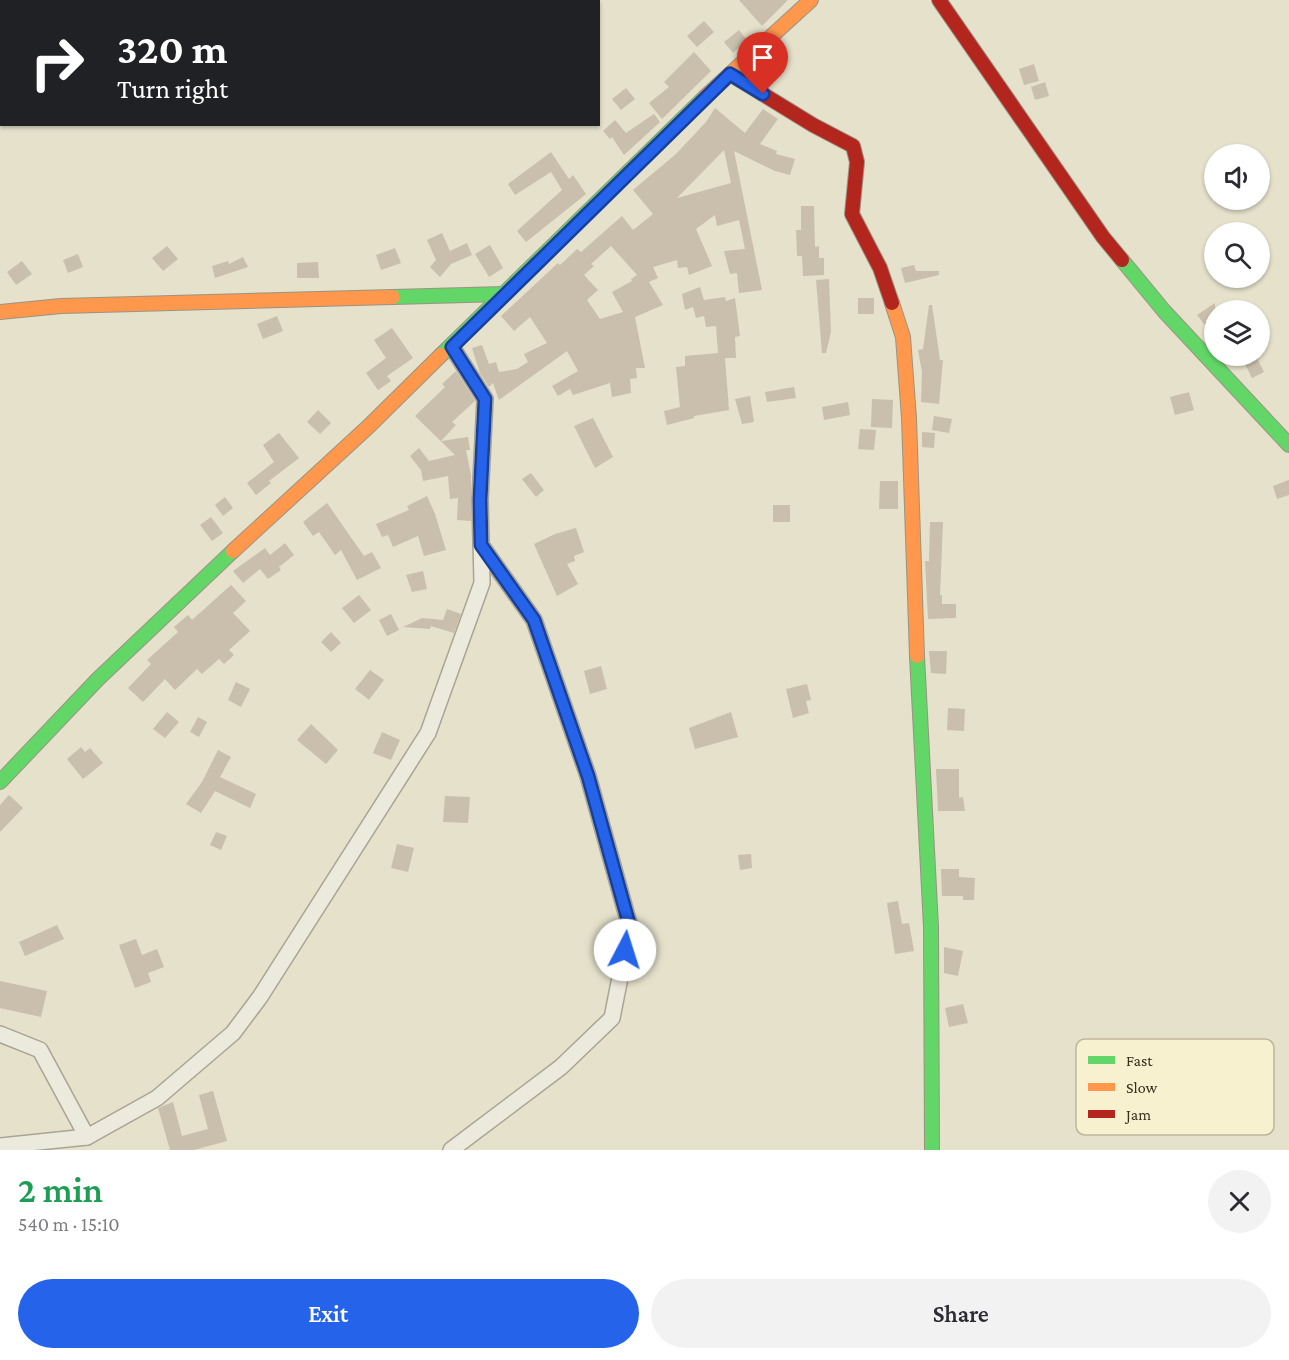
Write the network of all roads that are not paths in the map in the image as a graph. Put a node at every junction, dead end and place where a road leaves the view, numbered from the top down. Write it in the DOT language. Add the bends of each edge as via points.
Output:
graph roads {
  1 [pos="811,0"];
  2 [pos="939,0"];
  3 [pos="730,74"];
  4 [pos="504,294"];
  5 [pos="0,312"];
  6 [pos="452,347"];
  7 [pos="1289,445"];
  8 [pos="481,545"];
  9 [pos="0,782"];
  10 [pos="0,1034"];
  11 [pos="87,1137"];
  12 [pos="0,1146"];
  13 [pos="451,1150"];
  14 [pos="932,1150"];
  1 -- 3 [label="street"];
  2 -- 7 [label="street" via="1103,237 1164,311"];
  3 -- 4 [label="street"];
  3 -- 14 [label="street" via="853,146 857,162 852,214 880,268 903,337 931,927"];
  4 -- 5 [label="street" via="61,306"];
  4 -- 6 [label="street"];
  6 -- 8 [label="street" via="485,399"];
  6 -- 9 [label="street" via="187,593"];
  8 -- 11 [label="street" via="482,584 428,733 260,997 233,1033 157,1098"];
  8 -- 13 [label="street" via="534,620 588,776 630,927 612,1018 561,1067"];
  10 -- 11 [label="street" via="40,1050"];
  11 -- 12 [label="street"];
}
